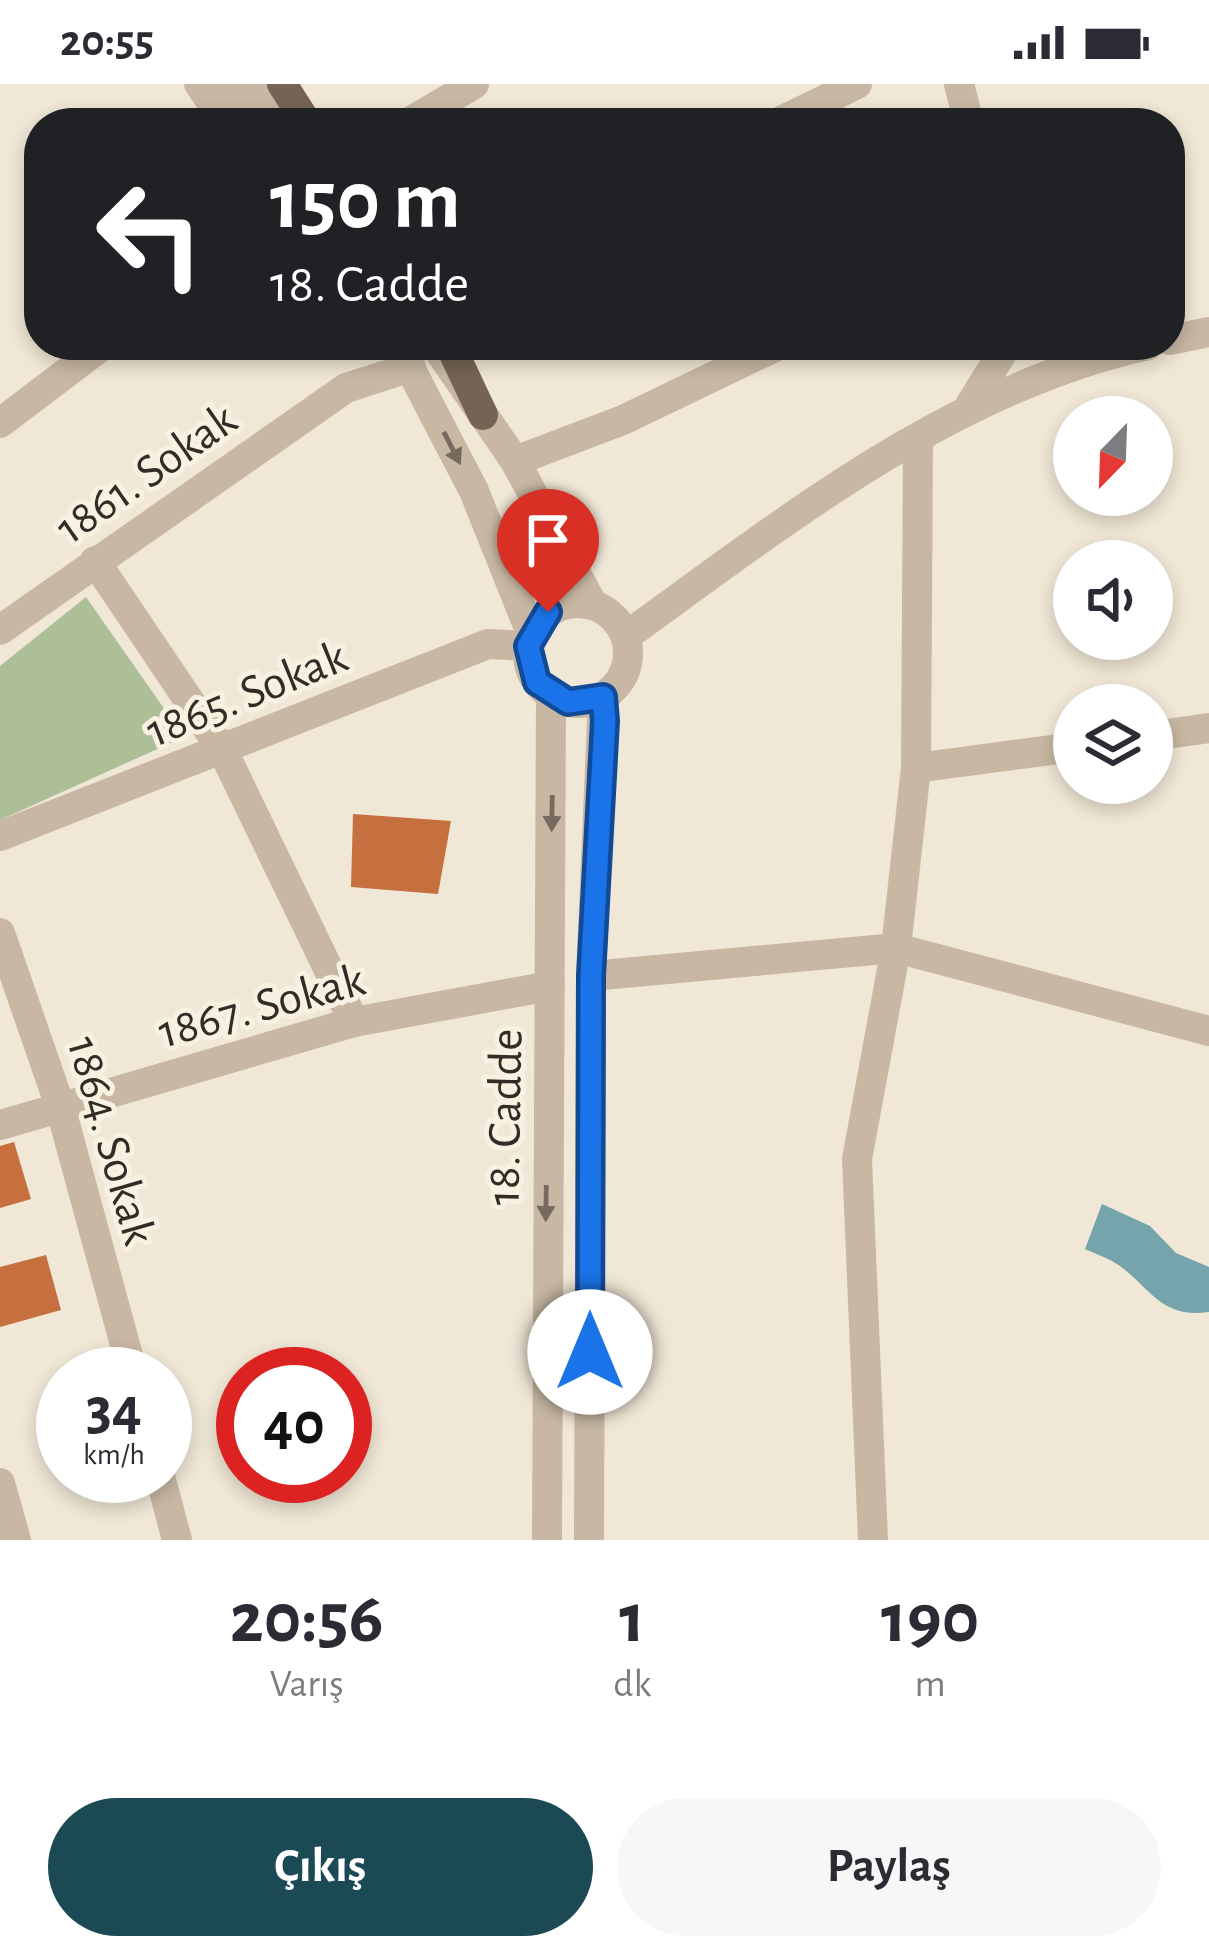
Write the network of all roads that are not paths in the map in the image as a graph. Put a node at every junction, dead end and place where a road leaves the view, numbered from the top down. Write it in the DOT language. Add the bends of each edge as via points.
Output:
graph roads {
  1 [pos="474,84"];
  2 [pos="857,84"];
  3 [pos="433,108"];
  4 [pos="808,108"];
  5 [pos="83,360"];
  6 [pos="388,360"];
  7 [pos="403,360"];
  8 [pos="445,360"];
  9 [pos="456,360"];
  10 [pos="748,360"];
  11 [pos="998,360"];
  12 [pos="1062,360"];
  13 [pos="969,407"];
  14 [pos="483,415"];
  15 [pos="0,423"];
  16 [pos="918,440"];
  17 [pos="515,461"];
  18 [pos="95,561"];
  19 [pos="593,605"];
  20 [pos="0,630"];
  21 [pos="626,636"];
  22 [pos="529,640"];
  23 [pos="551,696"];
  24 [pos="603,697"];
  25 [pos="1209,728"];
  26 [pos="1173,733"];
  27 [pos="1053,750"];
  28 [pos="223,751"];
  29 [pos="916,769"];
  30 [pos="0,836"];
  31 [pos="0,933"];
  32 [pos="896,948"];
  33 [pos="591,976"];
  34 [pos="550,986"];
  35 [pos="353,1022"];
  36 [pos="1209,1031"];
  37 [pos="60,1106"];
  38 [pos="0,1125"];
  39 [pos="126,1347"];
  40 [pos="0,1483"];
  41 [pos="167,1503"];
  42 [pos="16,1540"];
  43 [pos="177,1540"];
  44 [pos="547,1540"];
  45 [pos="589,1540"];
  46 [pos="873,1540"];
  1 -- 3 [label="street"];
  2 -- 4 [label="street"];
  5 -- 15 [label="street"];
  6 -- 18 [label="street, 1861. Sokak"];
  7 -- 22 [label="street, 18. Cadde, one-way" via="473,491"];
  8 -- 14 [label="street"];
  9 -- 14 [label="main road"];
  10 -- 17 [label="street" via="623,421"];
  11 -- 13 [label="street"];
  12 -- 13 [label="street"];
  13 -- 16 [label="street"];
  14 -- 17 [label="street"];
  16 -- 21 [label="street" via="761,538"];
  16 -- 29 [label="street"];
  17 -- 19 [label="street"];
  18 -- 20 [label="street, 1861. Sokak"];
  18 -- 28 [label="street"];
  19 -- 21 [label="street"];
  19 -- 22 [label="street" via="548,612"];
  21 -- 24 [label="street, 18. Cadde" via="620,681"];
  22 -- 23 [label="street, 18. Cadde" via="529,665"];
  22 -- 28 [label="street, 1865. Sokak" via="488,644"];
  23 -- 24 [label="street" via="586,703"];
  23 -- 34 [label="street, 18. Cadde, one-way"];
  24 -- 33 [label="street, 18. Cadde"];
  25 -- 26 [label="street"];
  27 -- 29 [label="street"];
  28 -- 30 [label="street, 1865. Sokak"];
  28 -- 35 [label="street"];
  29 -- 32 [label="street"];
  31 -- 37 [label="street, 1864. Sokak"];
  32 -- 33 [label="street"];
  32 -- 36 [label="street"];
  32 -- 46 [label="street" via="857,1159"];
  33 -- 45 [label="street, 18. Cadde"];
  34 -- 35 [label="street, 1867. Sokak"];
  34 -- 44 [label="street, 18. Cadde, one-way"];
  35 -- 37 [label="street, 1867. Sokak"];
  37 -- 38 [label="street, 1867. Sokak"];
  37 -- 39 [label="street, 1864. Sokak"];
  40 -- 42 [label="street"];
  41 -- 43 [label="street"];
}
